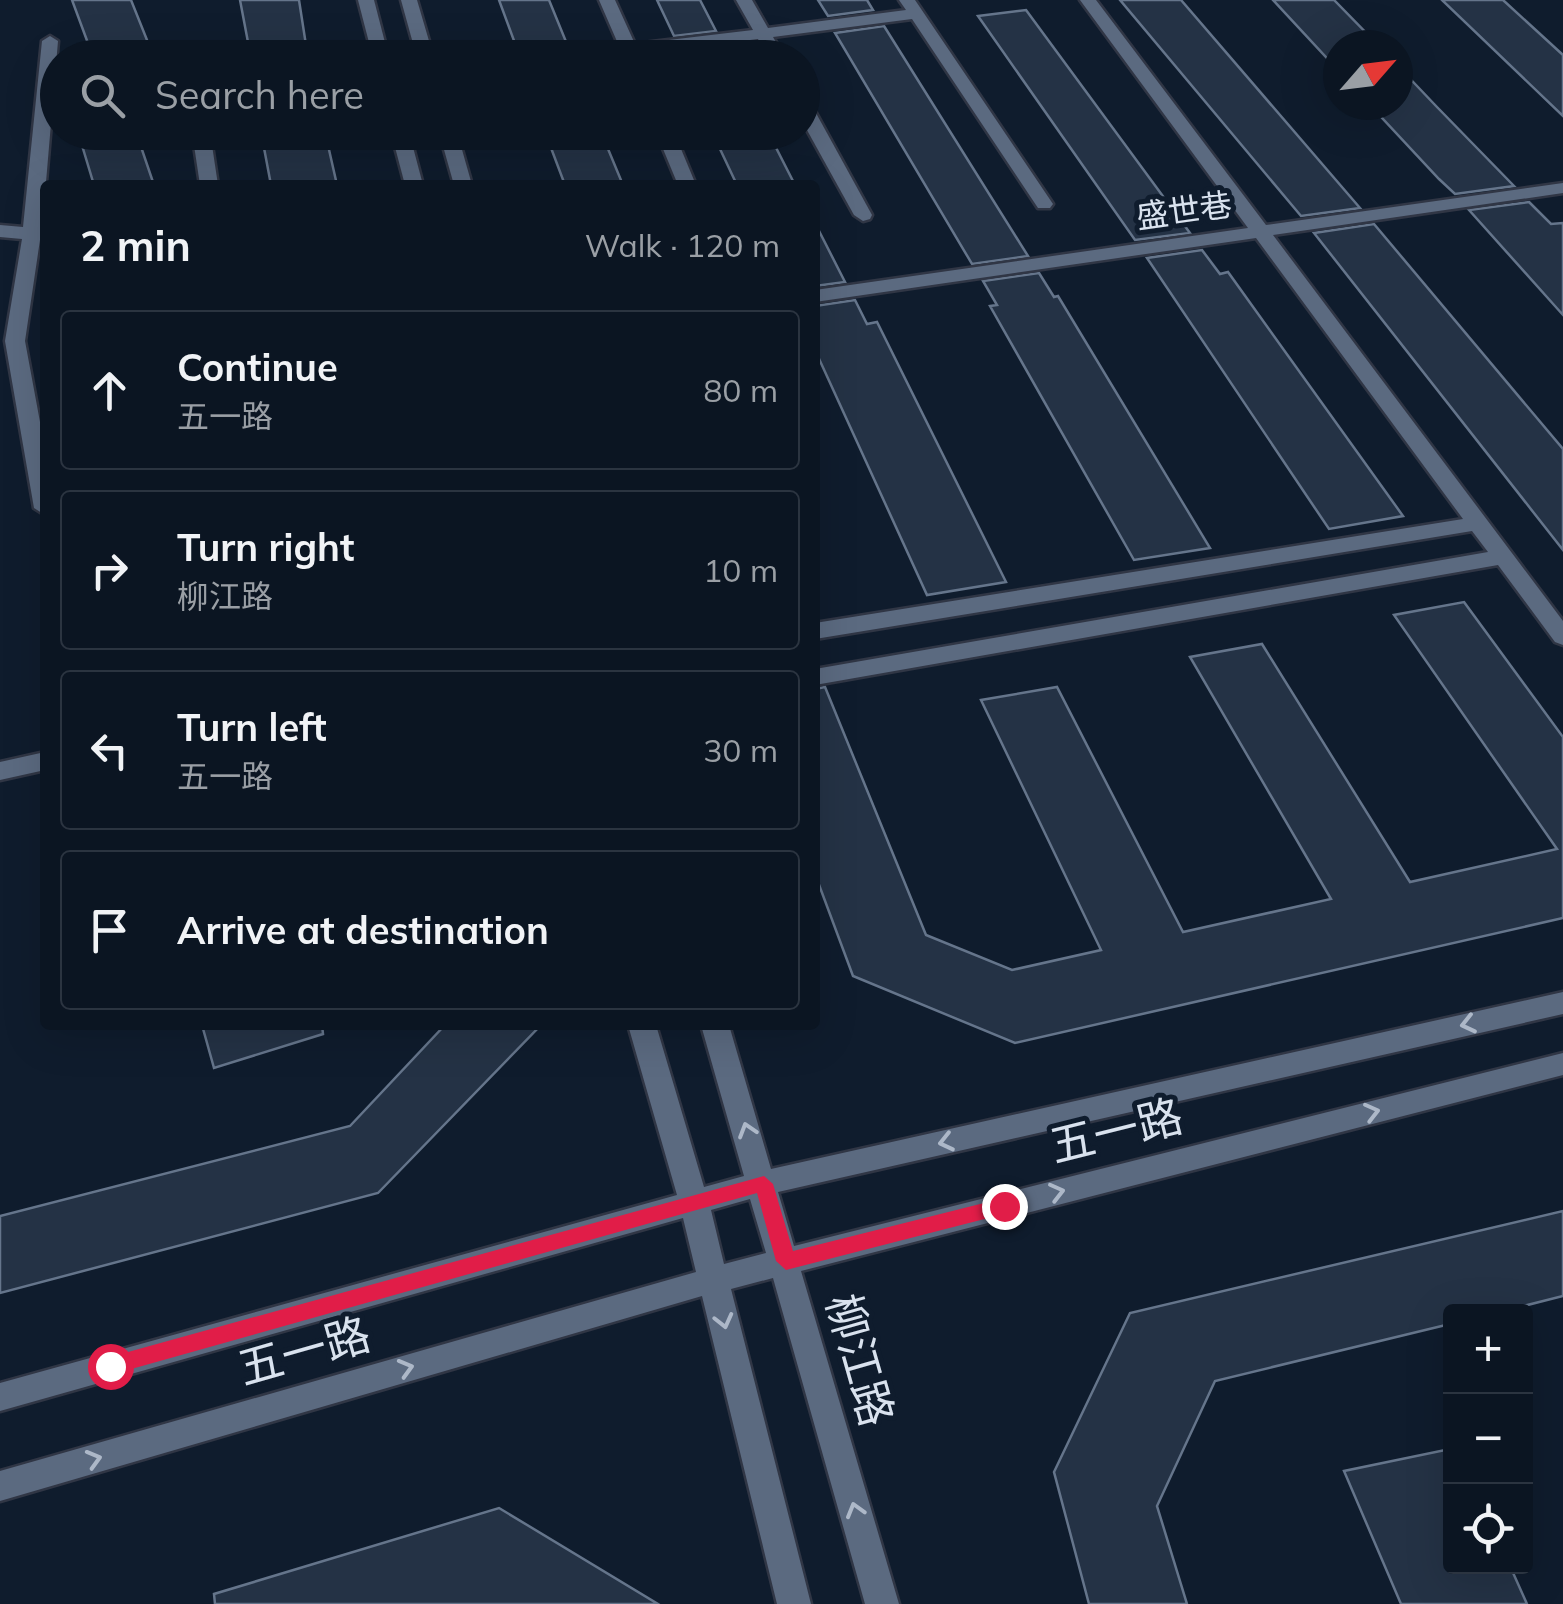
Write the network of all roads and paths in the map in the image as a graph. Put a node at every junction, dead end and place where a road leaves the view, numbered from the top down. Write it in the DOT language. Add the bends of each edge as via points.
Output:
graph roads {
  1 [pos="366,0"];
  2 [pos="409,0"];
  3 [pos="607,0"];
  4 [pos="744,0"];
  5 [pos="1088,0"];
  6 [pos="912,7"];
  7 [pos="764,33"];
  8 [pos="376,40"];
  9 [pos="421,40"];
  10 [pos="625,40"];
  11 [pos="720,40"];
  12 [pos="768,40"];
  13 [pos="820,137"];
  14 [pos="44,150"];
  15 [pos="204,150"];
  16 [pos="405,150"];
  17 [pos="453,150"];
  18 [pos="672,150"];
  19 [pos="42,180"];
  20 [pos="208,180"];
  21 [pos="413,180"];
  22 [pos="462,180"];
  23 [pos="685,180"];
  24 [pos="1563,188"];
  25 [pos="1044,204"];
  26 [pos="863,216"];
  27 [pos="1262,230"];
  28 [pos="0,231"];
  29 [pos="39,234"];
  30 [pos="820,295"];
  31 [pos="40,481"];
  32 [pos="1478,523"];
  33 [pos="1503,557"];
  34 [pos="820,630"];
  35 [pos="1563,636"];
  36 [pos="820,676"];
  37 [pos="40,762"];
  38 [pos="0,771"];
  39 [pos="1563,1003"];
  40 [pos="643,1030"];
  41 [pos="717,1030"];
  42 [pos="1563,1064"];
  43 [pos="764,1184"];
  44 [pos="694,1202"];
  45 [pos="786,1261"];
  46 [pos="713,1280"];
  47 [pos="0,1397"];
  48 [pos="0,1486"];
  49 [pos="794,1604"];
  50 [pos="882,1604"];
  1 -- 8 [label="street"];
  2 -- 9 [label="street"];
  3 -- 10 [label="street"];
  4 -- 7 [label="street"];
  5 -- 27 [label="street"];
  6 -- 7 [label="street"];
  6 -- 25 [label="street"];
  7 -- 11 [label="street"];
  7 -- 12 [label="street"];
  13 -- 26 [label="street"];
  14 -- 19 [label="street"];
  15 -- 20 [label="street"];
  16 -- 21 [label="street"];
  17 -- 22 [label="street"];
  18 -- 23 [label="street"];
  24 -- 27 [label="street, 盛世巷"];
  27 -- 30 [label="street, 盛世巷"];
  27 -- 32 [label="street"];
  28 -- 29 [label="street"];
  29 -- 31 [label="street" via="14,340"];
  32 -- 33 [label="street"];
  32 -- 34 [label="street"];
  33 -- 35 [label="street"];
  33 -- 36 [label="street"];
  37 -- 38 [label="street"];
  39 -- 43 [label="street, 五一路, one-way"];
  40 -- 44 [label="street"];
  43 -- 41 [label="street, 柳江路, one-way"];
  45 -- 42 [label="street, 五一路, one-way"];
  43 -- 44 [label="street, 五一路"];
  43 -- 45 [label="street, 柳江路"];
  44 -- 46 [label="street"];
  44 -- 47 [label="street, 五一路"];
  45 -- 46 [label="street, 五一路"];
  50 -- 45 [label="street, 柳江路, one-way"];
  48 -- 46 [label="street, 五一路, one-way"];
  46 -- 49 [label="street, one-way"];
}
